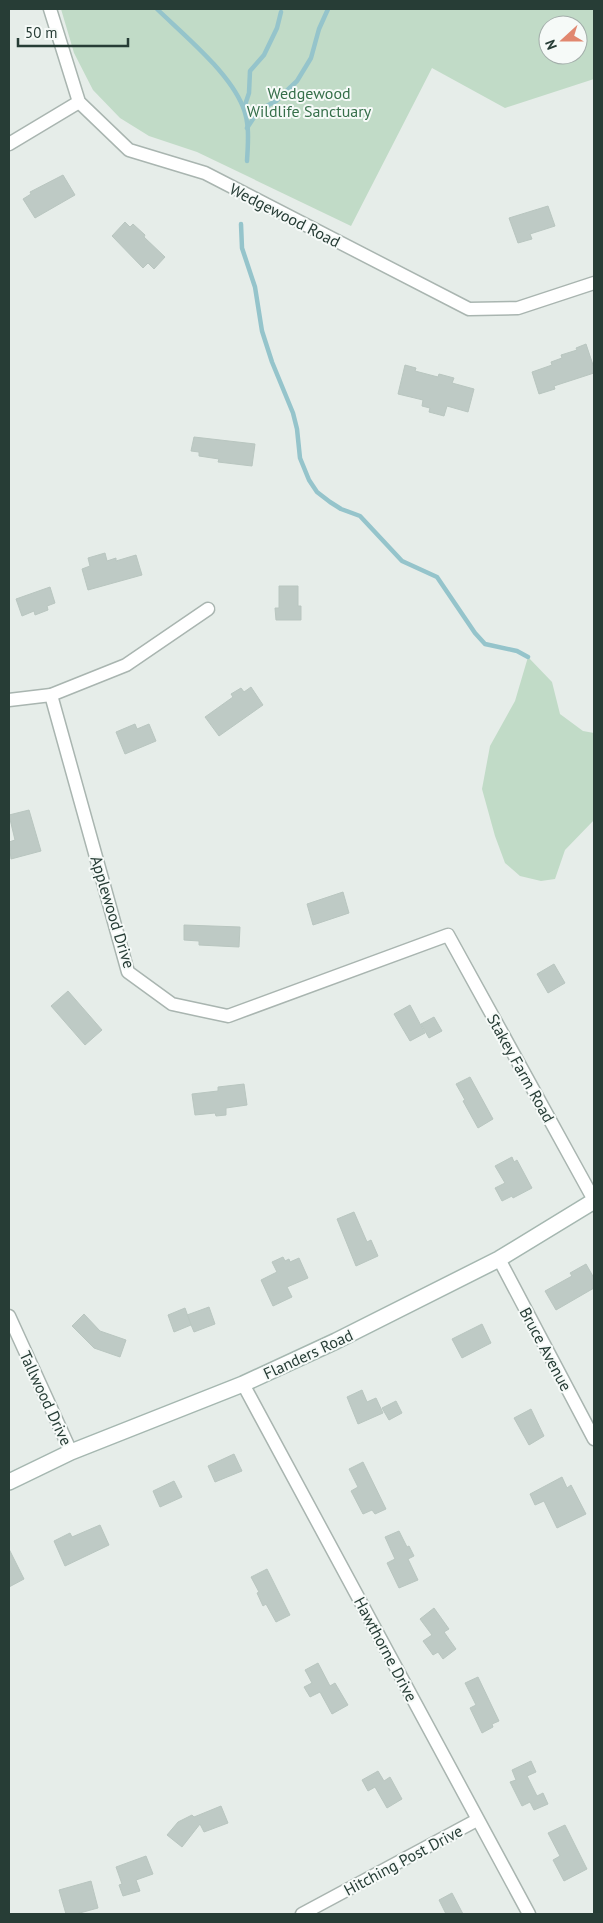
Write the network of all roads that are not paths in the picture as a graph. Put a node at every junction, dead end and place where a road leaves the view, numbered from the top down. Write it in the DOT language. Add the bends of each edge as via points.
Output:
graph roads {
  1 [pos="50,9"];
  2 [pos="79,102"];
  3 [pos="9,144"];
  4 [pos="594,283"];
  5 [pos="208,609"];
  6 [pos="51,695"];
  7 [pos="9,700"];
  8 [pos="448,935"];
  9 [pos="594,1200"];
  10 [pos="498,1259"];
  11 [pos="9,1316"];
  12 [pos="244,1384"];
  13 [pos="594,1439"];
  14 [pos="71,1452"];
  15 [pos="9,1482"];
  16 [pos="477,1820"];
  17 [pos="302,1914"];
  18 [pos="529,1914"];
  1 -- 2 [label="street, Wedgewood Road"];
  2 -- 3 [label="street"];
  2 -- 4 [label="street, Wedgewood Road" via="129,150 205,173 469,310 518,308"];
  5 -- 6 [label="street" via="126,665"];
  6 -- 7 [label="street"];
  6 -- 8 [label="street, Applewood Drive" via="128,972 172,1004 228,1016"];
  8 -- 9 [label="street, Stakey Farm Road"];
  9 -- 10 [label="street, Flanders Road"];
  10 -- 12 [label="street, Flanders Road"];
  10 -- 13 [label="street, Bruce Avenue"];
  11 -- 14 [label="street, Tallwood Drive"];
  12 -- 14 [label="street, Flanders Road"];
  12 -- 16 [label="street, Hawthorne Drive"];
  14 -- 15 [label="street, Flanders Road"];
  16 -- 17 [label="street, Hitching Post Drive"];
  16 -- 18 [label="street, Hawthorne Drive"];
}
